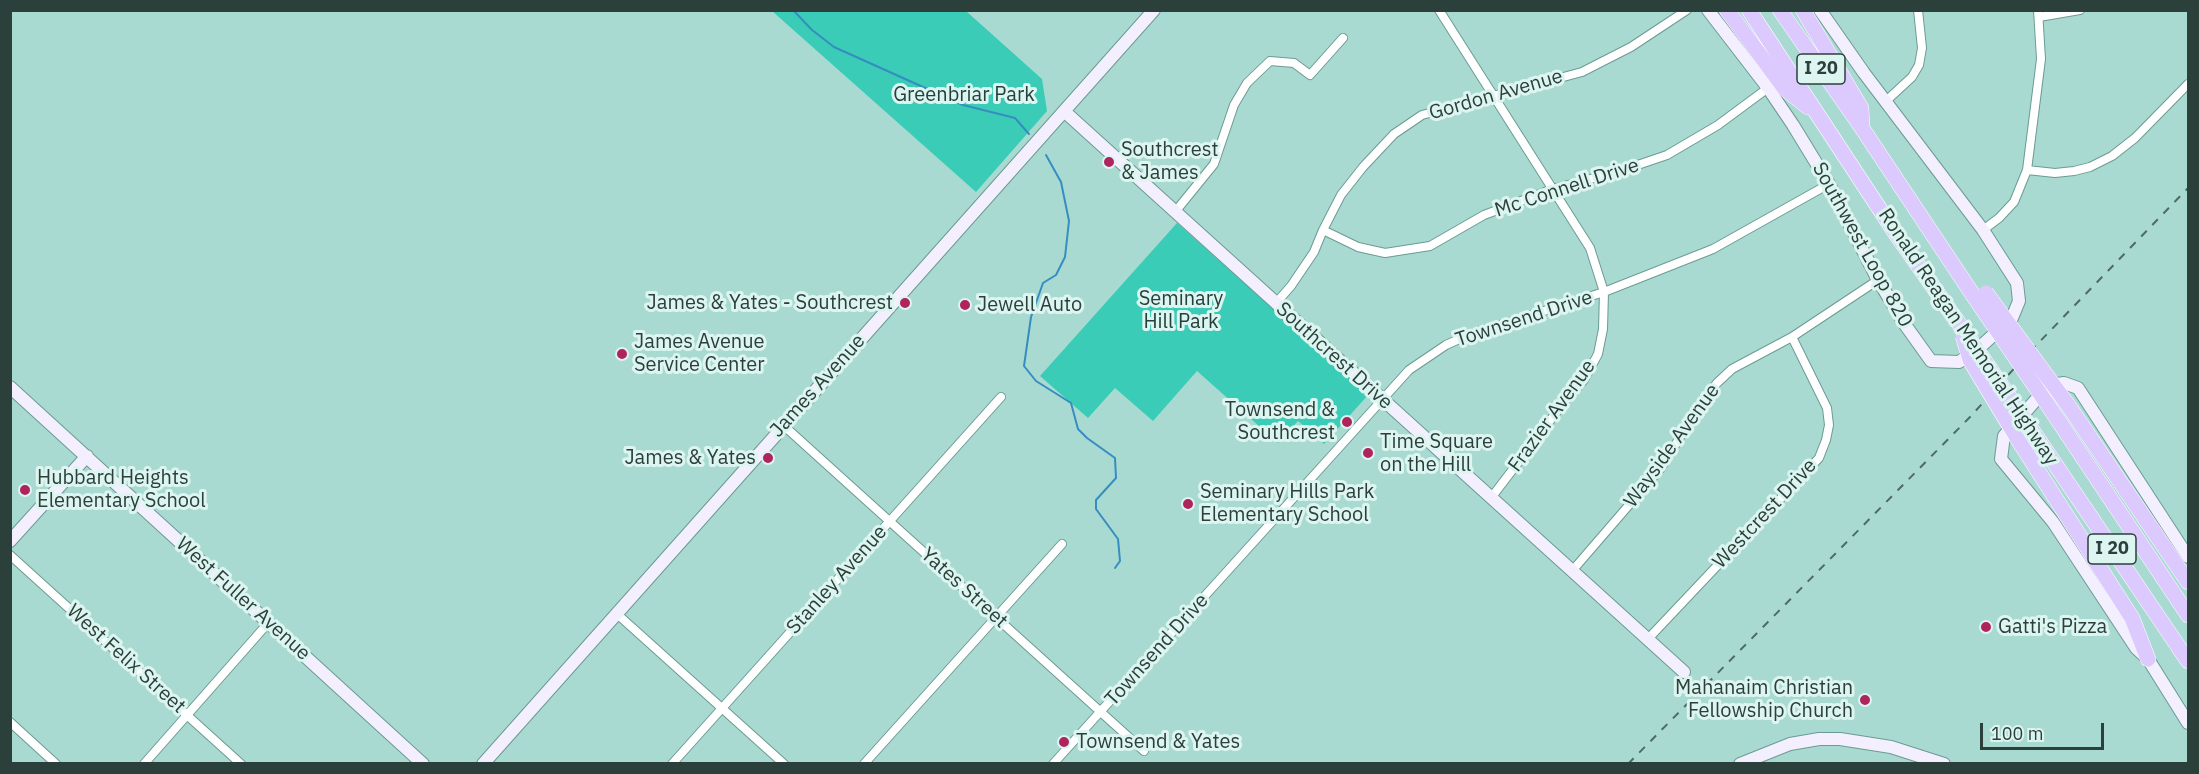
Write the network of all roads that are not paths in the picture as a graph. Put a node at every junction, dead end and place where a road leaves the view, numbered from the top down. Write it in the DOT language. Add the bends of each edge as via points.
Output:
graph roads {
  1 [pos="1154,10"];
  2 [pos="1687,10"];
  3 [pos="1708,10"];
  4 [pos="1727,10"];
  5 [pos="1749,10"];
  6 [pos="1780,10"];
  7 [pos="1803,10"];
  8 [pos="1820,10"];
  9 [pos="1918,10"];
  10 [pos="2080,10"];
  11 [pos="1443,12"];
  12 [pos="2038,14"];
  13 [pos="1343,38"];
  14 [pos="2188,84"];
  15 [pos="1768,88"];
  16 [pos="1492,96"];
  17 [pos="1886,101"];
  18 [pos="1064,111"];
  19 [pos="1820,116"];
  20 [pos="1862,128"];
  21 [pos="2026,170"];
  22 [pos="1828,184"];
  23 [pos="1553,189"];
  24 [pos="1175,212"];
  25 [pos="1323,230"];
  26 [pos="1983,230"];
  27 [pos="1878,280"];
  28 [pos="1604,292"];
  29 [pos="1980,294"];
  30 [pos="1276,303"];
  31 [pos="1960,325"];
  32 [pos="1792,337"];
  33 [pos="10,387"];
  34 [pos="1001,397"];
  35 [pos="1382,399"];
  36 [pos="783,425"];
  37 [pos="87,456"];
  38 [pos="1491,498"];
  39 [pos="890,521"];
  40 [pos="10,541"];
  41 [pos="1062,544"];
  42 [pos="10,555"];
  43 [pos="2188,557"];
  44 [pos="1572,572"];
  45 [pos="2188,582"];
  46 [pos="616,613"];
  47 [pos="2188,615"];
  48 [pos="996,617"];
  49 [pos="269,622"];
  50 [pos="1647,640"];
  51 [pos="2148,659"];
  52 [pos="2188,662"];
  53 [pos="1684,672"];
  54 [pos="723,707"];
  55 [pos="1101,712"];
  56 [pos="187,714"];
  57 [pos="10,722"];
  58 [pos="2188,723"];
  59 [pos="1144,751"];
  60 [pos="56,764"];
  61 [pos="144,764"];
  62 [pos="241,764"];
  63 [pos="423,764"];
  64 [pos="483,764"];
  65 [pos="672,764"];
  66 [pos="784,764"];
  67 [pos="864,764"];
  68 [pos="1053,764"];
  69 [pos="1740,764"];
  70 [pos="1944,764"];
  1 -- 18 [label="main road, James Avenue"];
  2 -- 16 [label="street, Gordon Avenue" via="1600,64"];
  3 -- 15 [label="main road, Southwest Loop 820"];
  4 -- 19 [label="highway" via="1785,89"];
  5 -- 19 [label="highway, Ronald Reagan Memorial Highway / I 20"];
  6 -- 20 [label="highway, Ronald Reagan Memorial Highway / I 20"];
  7 -- 20 [label="highway" via="1861,108"];
  8 -- 17 [label="main road, Southwest Loop 820"];
  9 -- 17 [label="street" via="1922,48 1919,65"];
  10 -- 12 [label="street"];
  11 -- 16 [label="street, Frazier Avenue"];
  12 -- 21 [label="street" via="2041,59"];
  13 -- 24 [label="street" via="1310,75 1294,63 1270,61 1247,83 1234,105 1214,164"];
  14 -- 21 [label="street" via="2112,156 2074,171"];
  15 -- 22 [label="main road, Southwest Loop 820"];
  15 -- 23 [label="street, Mc Connell Drive" via="1718,125 1667,154"];
  16 -- 23 [label="street, Frazier Avenue"];
  16 -- 25 [label="street, Gordon Avenue" via="1422,115 1394,134 1341,195"];
  17 -- 26 [label="main road, Southwest Loop 820"];
  18 -- 24 [label="main road, Southcrest Drive"];
  18 -- 36 [label="main road, James Avenue"];
  19 -- 31 [label="highway, Ronald Reagan Memorial Highway / I 20"];
  20 -- 29 [label="highway, Ronald Reagan Memorial Highway / I 20" via="1956,269"];
  21 -- 26 [label="street" via="2014,202"];
  22 -- 27 [label="main road, Southwest Loop 820"];
  22 -- 28 [label="street, Townsend Drive" via="1713,249"];
  23 -- 25 [label="street, Mc Connell Drive" via="1484,215 1430,246 1409,251 1385,253 1358,247"];
  23 -- 28 [label="street, Frazier Avenue" via="1590,248"];
  24 -- 30 [label="main road, Southcrest Drive"];
  25 -- 30 [label="street, Gordon Avenue" via="1314,252"];
  26 -- 27 [label="main road, Southwest Loop 820" via="2017,283 2019,301 2012,318 1959,362 1931,361"];
  27 -- 32 [label="street, Wayside Avenue"];
  28 -- 35 [label="street, Townsend Drive" via="1446,345 1409,370"];
  28 -- 38 [label="street, Frazier Avenue" via="1598,354 1584,380"];
  29 -- 45 [label="highway, bridge" via="2068,405"];
  29 -- 47 [label="highway, Ronald Reagan Memorial Highway / I 20, bridge" via="2058,420"];
  30 -- 35 [label="main road, Southcrest Drive"];
  31 -- 51 [label="highway, bridge" via="1970,360 2132,618"];
  31 -- 52 [label="highway, Ronald Reagan Memorial Highway / I 20, bridge"];
  32 -- 44 [label="street, Wayside Avenue" via="1732,369 1717,383 1661,468"];
  32 -- 50 [label="street, Westcrest Drive" via="1827,408 1829,425 1819,458"];
  33 -- 37 [label="main road, West Fuller Avenue"];
  34 -- 39 [label="street, Stanley Avenue"];
  35 -- 38 [label="main road, Southcrest Drive"];
  35 -- 55 [label="street, Townsend Drive"];
  36 -- 39 [label="street, Yates Street"];
  36 -- 46 [label="main road, James Avenue"];
  37 -- 40 [label="main road"];
  37 -- 49 [label="main road, West Fuller Avenue"];
  38 -- 44 [label="main road, Southcrest Drive"];
  39 -- 48 [label="street, Yates Street"];
  39 -- 54 [label="street, Stanley Avenue"];
  41 -- 48 [label="street"];
  42 -- 56 [label="street, West Felix Street"];
  43 -- 51 [label="main road" via="2078,388 2064,383 2049,385 2004,436 2001,459 2052,522 2136,648"];
  44 -- 50 [label="main road, Southcrest Drive"];
  46 -- 54 [label="street"];
  46 -- 64 [label="main road, James Avenue"];
  48 -- 55 [label="street, Yates Street"];
  48 -- 67 [label="street"];
  49 -- 56 [label="street"];
  49 -- 63 [label="main road, West Fuller Avenue"];
  50 -- 53 [label="main road, Southcrest Drive"];
  51 -- 58 [label="main road"];
  54 -- 65 [label="street, Stanley Avenue"];
  54 -- 66 [label="street"];
  55 -- 59 [label="street, Yates Street"];
  55 -- 68 [label="street, Townsend Drive"];
  56 -- 61 [label="street"];
  56 -- 62 [label="street, West Felix Street"];
  57 -- 60 [label="street"];
  69 -- 70 [label="main road" via="1790,744 1840,739 1891,747"];
}
